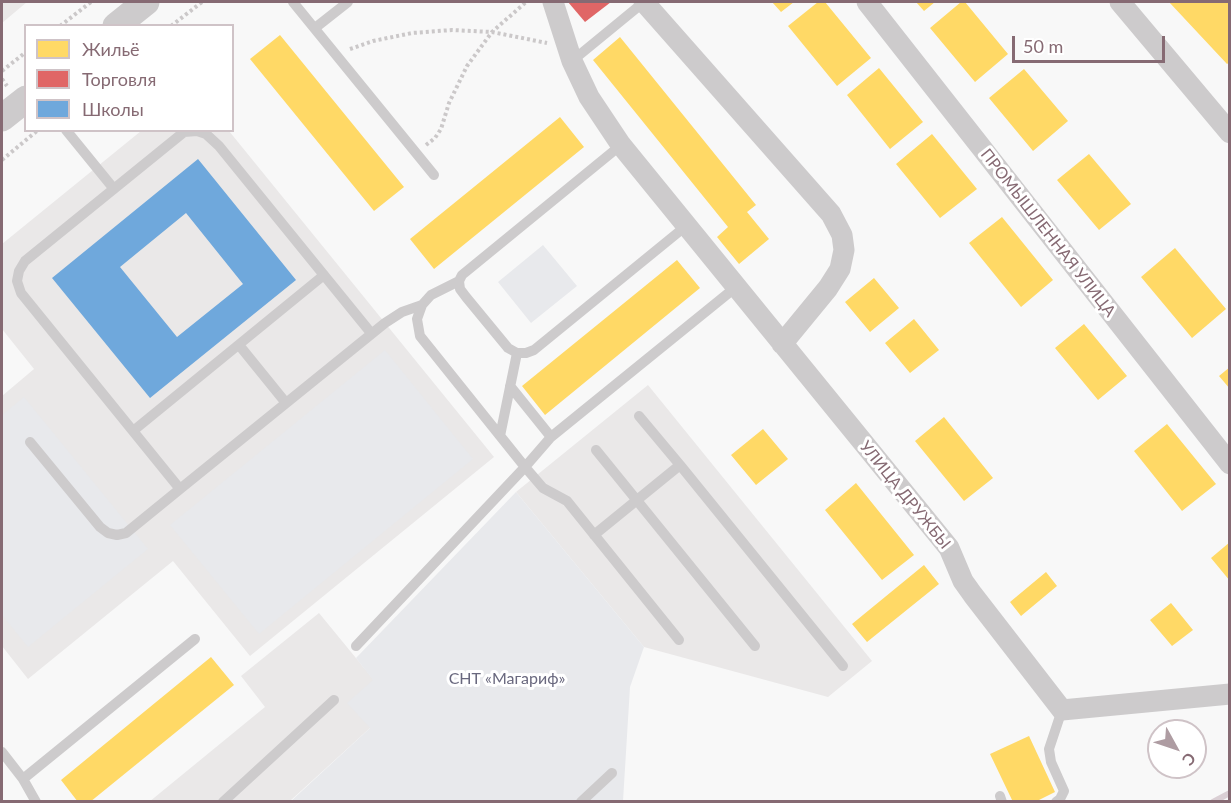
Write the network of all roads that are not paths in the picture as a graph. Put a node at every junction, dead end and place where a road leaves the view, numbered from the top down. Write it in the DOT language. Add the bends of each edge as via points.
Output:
graph roads {
  1 [pos="146,2"];
  2 [pos="293,2"];
  3 [pos="348,2"];
  4 [pos="553,2"];
  5 [pos="644,2"];
  6 [pos="867,2"];
  7 [pos="1120,2"];
  8 [pos="118,24"];
  9 [pos="315,28"];
  10 [pos="570,55"];
  11 [pos="24,101"];
  12 [pos="2,118"];
  13 [pos="68,132"];
  14 [pos="184,132"];
  15 [pos="199,132"];
  16 [pos="1230,133"];
  17 [pos="621,145"];
  18 [pos="434,176"];
  19 [pos="114,189"];
  20 [pos="686,226"];
  21 [pos="324,275"];
  22 [pos="459,281"];
  23 [pos="736,287"];
  24 [pos="422,305"];
  25 [pos="371,333"];
  26 [pos="782,344"];
  27 [pos="238,345"];
  28 [pos="517,353"];
  29 [pos="510,386"];
  30 [pos="286,404"];
  31 [pos="639,416"];
  32 [pos="133,431"];
  33 [pos="500,436"];
  34 [pos="552,437"];
  35 [pos="30,441"];
  36 [pos="596,450"];
  37 [pos="1230,464"];
  38 [pos="680,465"];
  39 [pos="525,467"];
  40 [pos="180,489"];
  41 [pos="637,500"];
  42 [pos="594,535"];
  43 [pos="195,639"];
  44 [pos="679,640"];
  45 [pos="755,645"];
  46 [pos="356,646"];
  47 [pos="843,666"];
  48 [pos="1230,694"];
  49 [pos="334,700"];
  50 [pos="1062,710"];
  51 [pos="2,753"];
  52 [pos="612,773"];
  53 [pos="23,779"];
  54 [pos="36,801"];
  55 [pos="224,801"];
  56 [pos="581,801"];
  57 [pos="1056,801"];
  1 -- 8 [label="street"];
  2 -- 9 [label="lane"];
  3 -- 9 [label="lane"];
  4 -- 10 [label="street, УЛИЦА ДРУЖБЫ"];
  5 -- 10 [label="lane"];
  5 -- 26 [label="street" via="831,214 842,235 840,269"];
  6 -- 37 [label="street, ПРОМЫШЛЕННАЯ УЛИЦА"];
  7 -- 16 [label="street"];
  9 -- 18 [label="lane"];
  10 -- 17 [label="street, УЛИЦА ДРУЖБЫ" via="589,97"];
  11 -- 12 [label="street"];
  13 -- 19 [label="lane"];
  14 -- 19 [label="lane"];
  15 -- 21 [label="lane" via="219,146"];
  17 -- 20 [label="street, УЛИЦА ДРУЖБЫ"];
  17 -- 22 [label="lane" via="468,269"];
  19 -- 32 [label="lane" via="25,261 17,281 21,293"];
  20 -- 23 [label="street, УЛИЦА ДРУЖБЫ"];
  20 -- 28 [label="lane" via="534,350"];
  21 -- 25 [label="lane"];
  21 -- 27 [label="lane"];
  22 -- 24 [label="lane" via="431,295"];
  22 -- 28 [label="lane" via="466,297 508,348"];
  23 -- 26 [label="street, УЛИЦА ДРУЖБЫ"];
  23 -- 34 [label="lane"];
  24 -- 25 [label="lane" via="395,316"];
  24 -- 33 [label="lane" via="417,319 420,336"];
  25 -- 30 [label="lane"];
  26 -- 50 [label="street, УЛИЦА ДРУЖБЫ" via="949,548 963,581"];
  27 -- 30 [label="lane"];
  27 -- 32 [label="lane"];
  28 -- 29 [label="lane"];
  29 -- 33 [label="lane"];
  29 -- 34 [label="lane"];
  30 -- 40 [label="lane"];
  31 -- 38 [label="lane"];
  32 -- 40 [label="lane"];
  33 -- 39 [label="lane"];
  34 -- 39 [label="lane"];
  35 -- 40 [label="lane" via="108,533 126,533"];
  36 -- 41 [label="lane"];
  38 -- 41 [label="lane"];
  38 -- 47 [label="lane"];
  39 -- 42 [label="lane" via="545,490 567,501"];
  39 -- 46 [label="lane"];
  41 -- 42 [label="lane"];
  41 -- 45 [label="lane"];
  42 -- 44 [label="lane"];
  43 -- 53 [label="lane"];
  48 -- 50 [label="street"];
  49 -- 55 [label="lane"];
  50 -- 57 [label="lane" via="1049,749 1050,762 1064,791"];
  51 -- 53 [label="lane"];
  52 -- 56 [label="lane"];
  53 -- 54 [label="lane"];
}
